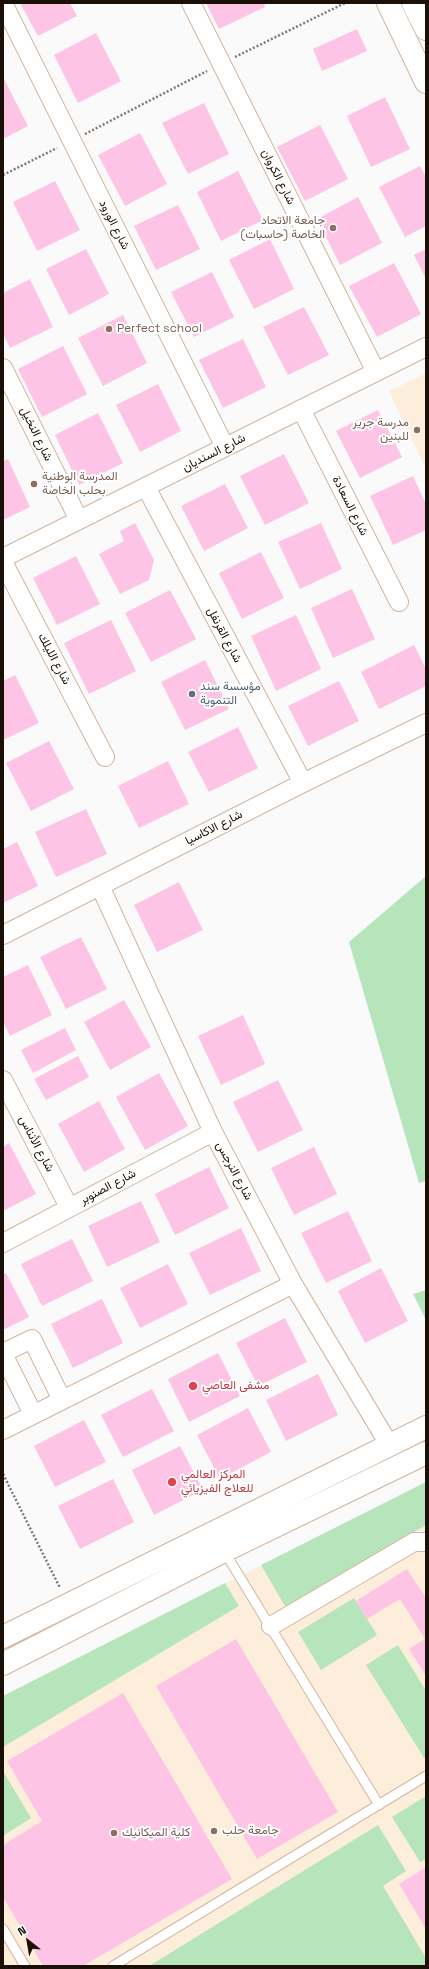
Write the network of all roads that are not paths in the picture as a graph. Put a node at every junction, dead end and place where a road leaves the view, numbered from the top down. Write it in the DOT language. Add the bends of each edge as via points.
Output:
graph roads {
  1 [pos="3,3"];
  2 [pos="191,3"];
  3 [pos="388,3"];
  4 [pos="413,3"];
  5 [pos="426,29"];
  6 [pos="426,82"];
  7 [pos="426,347"];
  8 [pos="3,368"];
  9 [pos="376,372"];
  10 [pos="301,409"];
  11 [pos="225,447"];
  12 [pos="146,487"];
  13 [pos="79,520"];
  14 [pos="3,558"];
  15 [pos="3,562"];
  16 [pos="399,602"];
  17 [pos="426,723"];
  18 [pos="105,757"];
  19 [pos="303,783"];
  20 [pos="100,886"];
  21 [pos="3,935"];
  22 [pos="3,1080"];
  23 [pos="213,1132"];
  24 [pos="69,1207"];
  25 [pos="3,1243"];
  26 [pos="293,1284"];
  27 [pos="3,1353"];
  28 [pos="62,1400"];
  29 [pos="33,1414"];
  30 [pos="426,1428"];
  31 [pos="3,1430"];
  32 [pos="390,1446"];
  33 [pos="426,1453"];
  34 [pos="426,1542"];
  35 [pos="224,1551"];
  36 [pos="271,1626"];
  37 [pos="3,1638"];
  38 [pos="3,1664"];
  39 [pos="426,1776"];
  40 [pos="379,1804"];
  41 [pos="3,1929"];
  42 [pos="25,1966"];
  43 [pos="113,1966"];
  1 -- 11 [label="street, شارع الورود"];
  2 -- 9 [label="street, شارع الكروان"];
  3 -- 6 [label="main road"];
  4 -- 5 [label="main road"];
  7 -- 9 [label="street, شارع السنديان"];
  8 -- 13 [label="street, شارع النخيل"];
  9 -- 10 [label="street, شارع السنديان"];
  10 -- 11 [label="street, شارع السنديان"];
  10 -- 16 [label="street, شارع السعادة"];
  11 -- 12 [label="street, شارع السنديان"];
  12 -- 13 [label="street, شارع السنديان"];
  12 -- 19 [label="street, شارع القرنفل"];
  13 -- 14 [label="street, شارع السنديان"];
  15 -- 18 [label="street, شارع الليلك"];
  17 -- 19 [label="street, شارع الاكاسيا"];
  19 -- 20 [label="street, شارع الاكاسيا"];
  20 -- 21 [label="street, شارع الاكاسيا"];
  20 -- 23 [label="street, شارع النرجس"];
  22 -- 24 [label="street, شارع الأنناس"];
  23 -- 24 [label="street, شارع الصنوبر"];
  23 -- 26 [label="street, شارع النرجس"];
  24 -- 25 [label="street, شارع الصنوبر"];
  26 -- 28 [label="street"];
  26 -- 32 [label="street, شارع النرجس"];
  27 -- 28 [label="street" via="32,1339"];
  27 -- 29 [label="street"];
  28 -- 29 [label="street"];
  29 -- 31 [label="street"];
  30 -- 32 [label="main road"];
  32 -- 37 [label="main road"];
  33 -- 35 [label="main road"];
  34 -- 36 [label="street" via="414,1542"];
  35 -- 36 [label="lane"];
  35 -- 38 [label="main road"];
  36 -- 40 [label="lane"];
  39 -- 40 [label="lane"];
  40 -- 43 [label="lane"];
  41 -- 42 [label="lane"];
}
